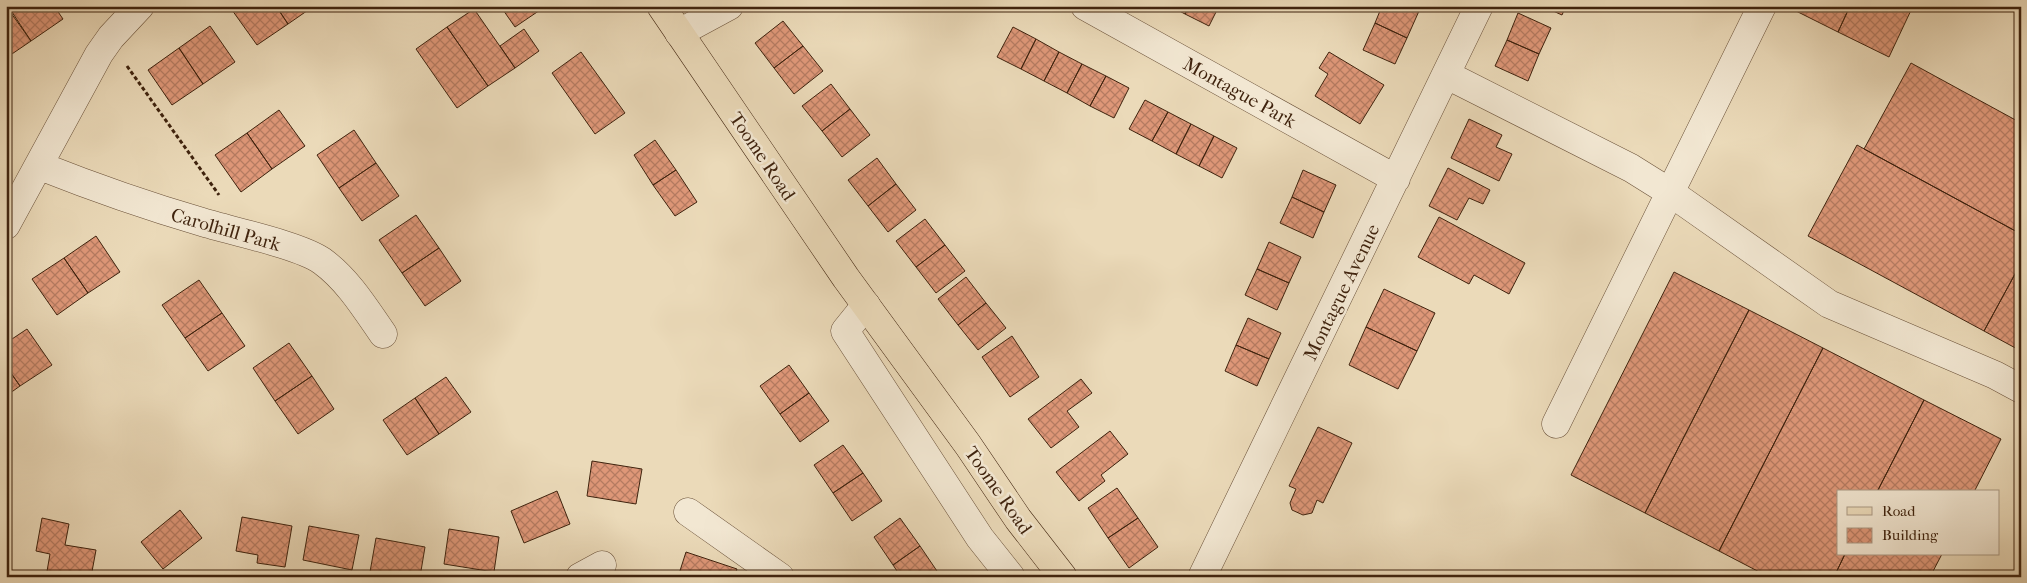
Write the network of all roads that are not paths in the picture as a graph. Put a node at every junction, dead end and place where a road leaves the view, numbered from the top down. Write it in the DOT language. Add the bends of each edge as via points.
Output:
graph roads {
  1 [pos="140,6"];
  2 [pos="661,6"];
  3 [pos="729,6"];
  4 [pos="1084,6"];
  5 [pos="1479,6"];
  6 [pos="1762,6"];
  7 [pos="679,33"];
  8 [pos="1447,75"];
  9 [pos="40,166"];
  10 [pos="1396,179"];
  11 [pos="1671,194"];
  12 [pos="6,225"];
  13 [pos="866,305"];
  14 [pos="384,334"];
  15 [pos="2021,389"];
  16 [pos="1556,424"];
  17 [pos="688,512"];
  18 [pos="780,577"];
  19 [pos="1012,577"];
  20 [pos="1063,577"];
  21 [pos="1202,577"];
  1 -- 9 [label="street" via="111,36 73,98"];
  2 -- 7 [label="main road, Toome Road"];
  3 -- 7 [label="street"];
  4 -- 10 [label="street, Montague Park"];
  5 -- 8 [label="street, Montague Avenue"];
  6 -- 11 [label="street"];
  7 -- 13 [label="main road, Toome Road"];
  8 -- 10 [label="street, Montague Avenue"];
  8 -- 11 [label="street" via="1631,168"];
  9 -- 12 [label="street"];
  9 -- 14 [label="street, Carolhill Park" via="157,209 320,260 352,290"];
  10 -- 21 [label="street, Montague Avenue"];
  11 -- 15 [label="street" via="1830,304"];
  11 -- 16 [label="street"];
  13 -- 19 [label="street" via="846,331 980,538"];
  13 -- 20 [label="main road, Toome Road"];
  17 -- 18 [label="street"];
}
